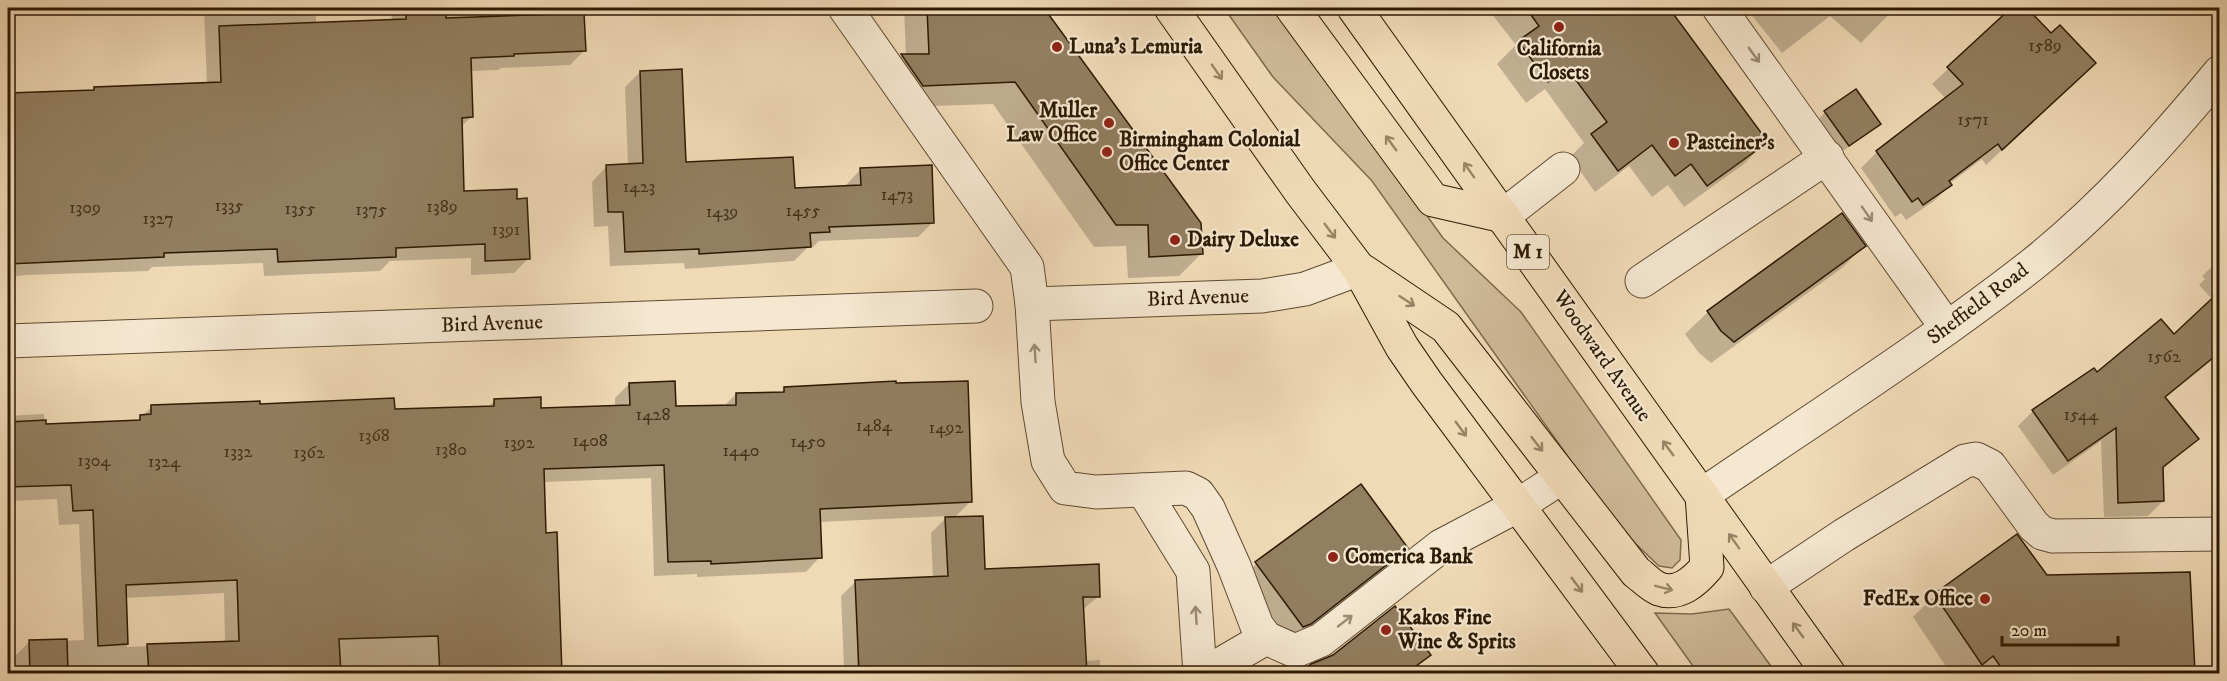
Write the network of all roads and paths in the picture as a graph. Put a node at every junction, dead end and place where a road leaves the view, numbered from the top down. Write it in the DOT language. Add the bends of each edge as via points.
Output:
graph roads {
  1 [pos="845,8"];
  2 [pos="1171,8"];
  3 [pos="1292,8"];
  4 [pos="1354,8"];
  5 [pos="1719,8"];
  6 [pos="2220,72"];
  7 [pos="1827,157"];
  8 [pos="1563,169"];
  9 [pos="1503,216"];
  10 [pos="1359,268"];
  11 [pos="1642,281"];
  12 [pos="1032,304"];
  13 [pos="976,306"];
  14 [pos="1947,328"];
  15 [pos="8,342"];
  16 [pos="1562,477"];
  17 [pos="1143,490"];
  18 [pos="1702,495"];
  19 [pos="1517,506"];
  20 [pos="2220,534"];
  21 [pos="1766,587"];
  22 [pos="1281,644"];
  23 [pos="1202,674"];
  24 [pos="1643,674"];
  25 [pos="1829,674"];
  1 -- 12 [label="street" via="1027,267"];
  2 -- 10 [label="main road, one-way"];
  9 -- 3 [label="main road, one-way" via="1433,200"];
  9 -- 4 [label="main road, Woodward Avenue / M 1, one-way"];
  5 -- 7 [label="street, one-way"];
  6 -- 14 [label="street, Sheffield Road" via="2172,130 2086,217 2034,263"];
  7 -- 11 [label="street"];
  7 -- 14 [label="street, one-way"];
  8 -- 9 [label="street"];
  18 -- 9 [label="main road, Woodward Avenue / M 1, one-way"];
  10 -- 12 [label="street, Bird Avenue" via="1305,289 1262,296"];
  10 -- 16 [label="main road, one-way" via="1446,327"];
  10 -- 19 [label="main road, one-way" via="1402,346"];
  17 -- 12 [label="street, one-way" via="1096,492 1065,488 1048,461 1038,402"];
  13 -- 15 [label="street, Bird Avenue"];
  14 -- 18 [label="street, Sheffield Road"];
  16 -- 18 [label="main road, one-way" via="1636,572 1658,589 1675,591 1694,582 1707,567"];
  16 -- 19 [label="street"];
  17 -- 22 [label="street" via="1186,488 1198,494 1234,566 1257,626"];
  23 -- 17 [label="street, one-way" via="1193,572"];
  21 -- 18 [label="main road, Woodward Avenue / M 1, one-way"];
  22 -- 19 [label="street, one-way" via="1322,640 1441,546"];
  19 -- 24 [label="main road, one-way"];
  20 -- 21 [label="street" via="2042,533 1990,466 1976,459 1965,461"];
  25 -- 21 [label="main road, Woodward Avenue / M 1, one-way"];
  22 -- 23 [label="street"];
}
